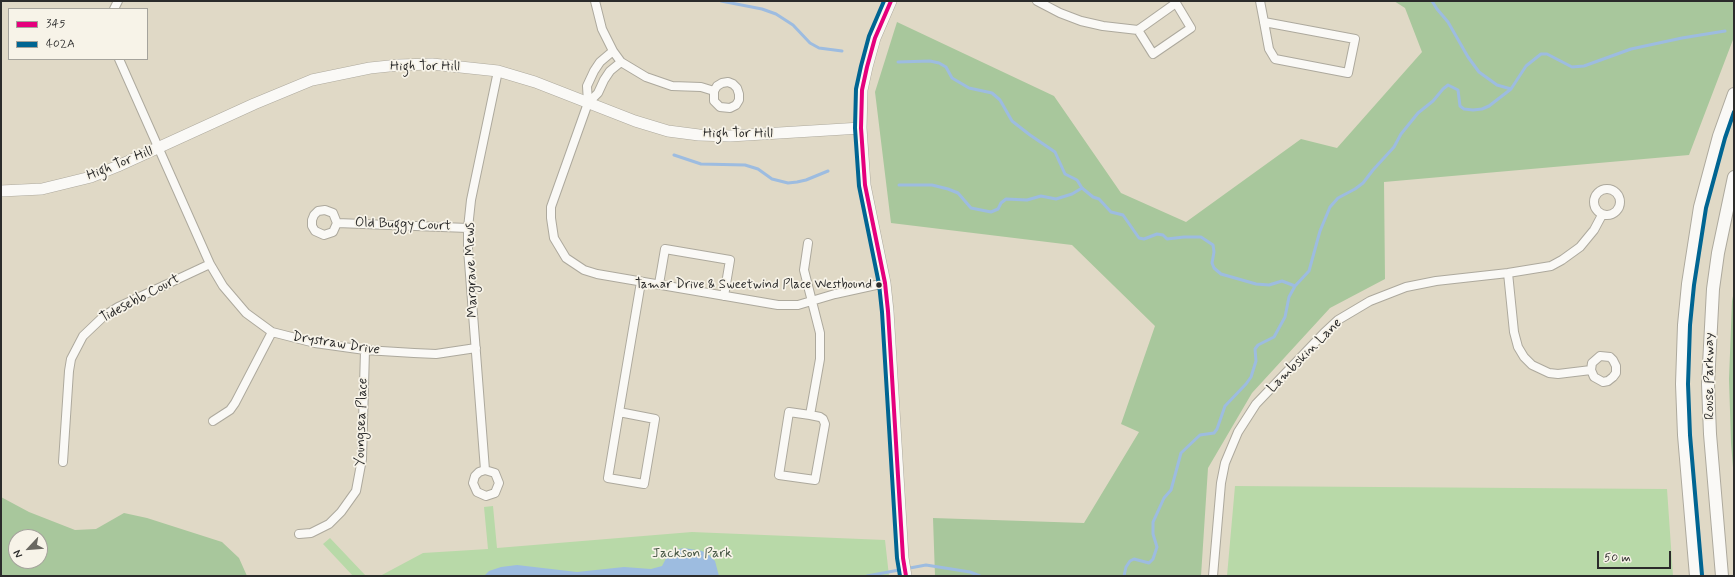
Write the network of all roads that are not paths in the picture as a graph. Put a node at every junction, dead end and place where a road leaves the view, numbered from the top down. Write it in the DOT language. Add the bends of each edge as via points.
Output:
graph roads {
  1 [pos="595,1"];
  2 [pos="891,1"];
  3 [pos="1037,1"];
  4 [pos="1260,1"];
  5 [pos="1264,22"];
  6 [pos="1138,30"];
  7 [pos="613,51"];
  8 [pos="119,60"];
  9 [pos="621,62"];
  10 [pos="498,71"];
  11 [pos="714,91"];
  12 [pos="1734,94"];
  13 [pos="588,102"];
  14 [pos="861,128"];
  15 [pos="158,148"];
  16 [pos="1734,177"];
  17 [pos="1,191"];
  18 [pos="1602,215"];
  19 [pos="337,223"];
  20 [pos="468,228"];
  21 [pos="808,243"];
  22 [pos="210,264"];
  23 [pos="1508,273"];
  24 [pos="641,282"];
  25 [pos="885,283"];
  26 [pos="659,284"];
  27 [pos="724,296"];
  28 [pos="812,301"];
  29 [pos="272,332"];
  30 [pos="476,348"];
  31 [pos="365,350"];
  32 [pos="1591,370"];
  33 [pos="619,412"];
  34 [pos="810,416"];
  35 [pos="213,421"];
  36 [pos="62,462"];
  37 [pos="485,470"];
  38 [pos="299,534"];
  39 [pos="1718,538"];
  40 [pos="906,576"];
  41 [pos="1214,576"];
  42 [pos="1696,576"];
  43 [pos="1722,576"];
  44 [pos="1725,576"];
  1 -- 7 [label="street" via="602,29"];
  2 -- 14 [label="street" via="875,38 867,67 862,90"];
  3 -- 6 [label="street" via="1081,21"];
  4 -- 5 [label="street"];
  5 -- 5 [label="street" via="1355,40 1348,73 1275,59 1269,49"];
  6 -- 6 [label="street" via="1153,54 1191,28 1176,3"];
  7 -- 9 [label="street"];
  7 -- 13 [label="street" via="594,71 587,86"];
  8 -- 15 [label="street, Drystraw Drive"];
  9 -- 11 [label="street" via="661,83 708,88"];
  9 -- 13 [label="street" via="610,71 598,93"];
  10 -- 13 [label="street, High Tor Hill"];
  10 -- 15 [label="street, High Tor Hill" via="432,64 338,73 289,89"];
  10 -- 20 [label="street, Margrave Mews" via="471,200"];
  12 -- 42 [label="main road, Rouse Parkway" via="1719,136 1700,207 1684,325 1684,435"];
  13 -- 14 [label="street, High Tor Hill" via="635,121 700,135 762,135"];
  13 -- 24 [label="street" via="551,207 550,218 554,238 566,258 584,270"];
  14 -- 25 [label="street" via="865,184"];
  15 -- 17 [label="street, High Tor Hill" via="118,166 65,184 42,189"];
  15 -- 22 [label="street, Drystraw Drive"];
  16 -- 39 [label="main road, Rouse Parkway" via="1718,252 1710,329 1708,384"];
  18 -- 23 [label="street, Lambskin Lane" via="1580,247 1562,260 1538,269"];
  19 -- 20 [label="street, Old Buggy Court"];
  20 -- 30 [label="street, Margrave Mews"];
  21 -- 28 [label="street" via="804,270"];
  22 -- 29 [label="street, Drystraw Drive" via="235,301 246,313"];
  22 -- 36 [label="street, Tidesebb Court" via="118,307 104,316 83,336 71,359 69,370"];
  23 -- 32 [label="street" via="1514,332 1524,357 1532,365 1558,374"];
  23 -- 41 [label="street, Lambskin Lane" via="1406,287 1370,301 1338,320 1313,344 1256,404 1233,442 1221,483"];
  24 -- 26 [label="street"];
  24 -- 33 [label="street"];
  25 -- 28 [label="street"];
  25 -- 40 [label="street"];
  26 -- 27 [label="street"];
  26 -- 27 [label="street" via="665,249 730,260"];
  27 -- 28 [label="street" via="788,306"];
  28 -- 34 [label="street" via="820,333 820,359"];
  29 -- 31 [label="street, Drystraw Drive" via="315,343"];
  29 -- 35 [label="street" via="235,403 230,410"];
  30 -- 31 [label="street, Drystraw Drive" via="436,354"];
  30 -- 37 [label="street, Margrave Mews"];
  31 -- 38 [label="street, Youngsea Place" via="362,459 356,492 329,524 311,533"];
  33 -- 33 [label="street" via="608,478 644,484 655,418"];
  34 -- 34 [label="street" via="820,417 825,424 815,480 779,475 789,412"];
  39 -- 43 [label="main road, Rouse Parkway"];
  39 -- 44 [label="main road"];
}
